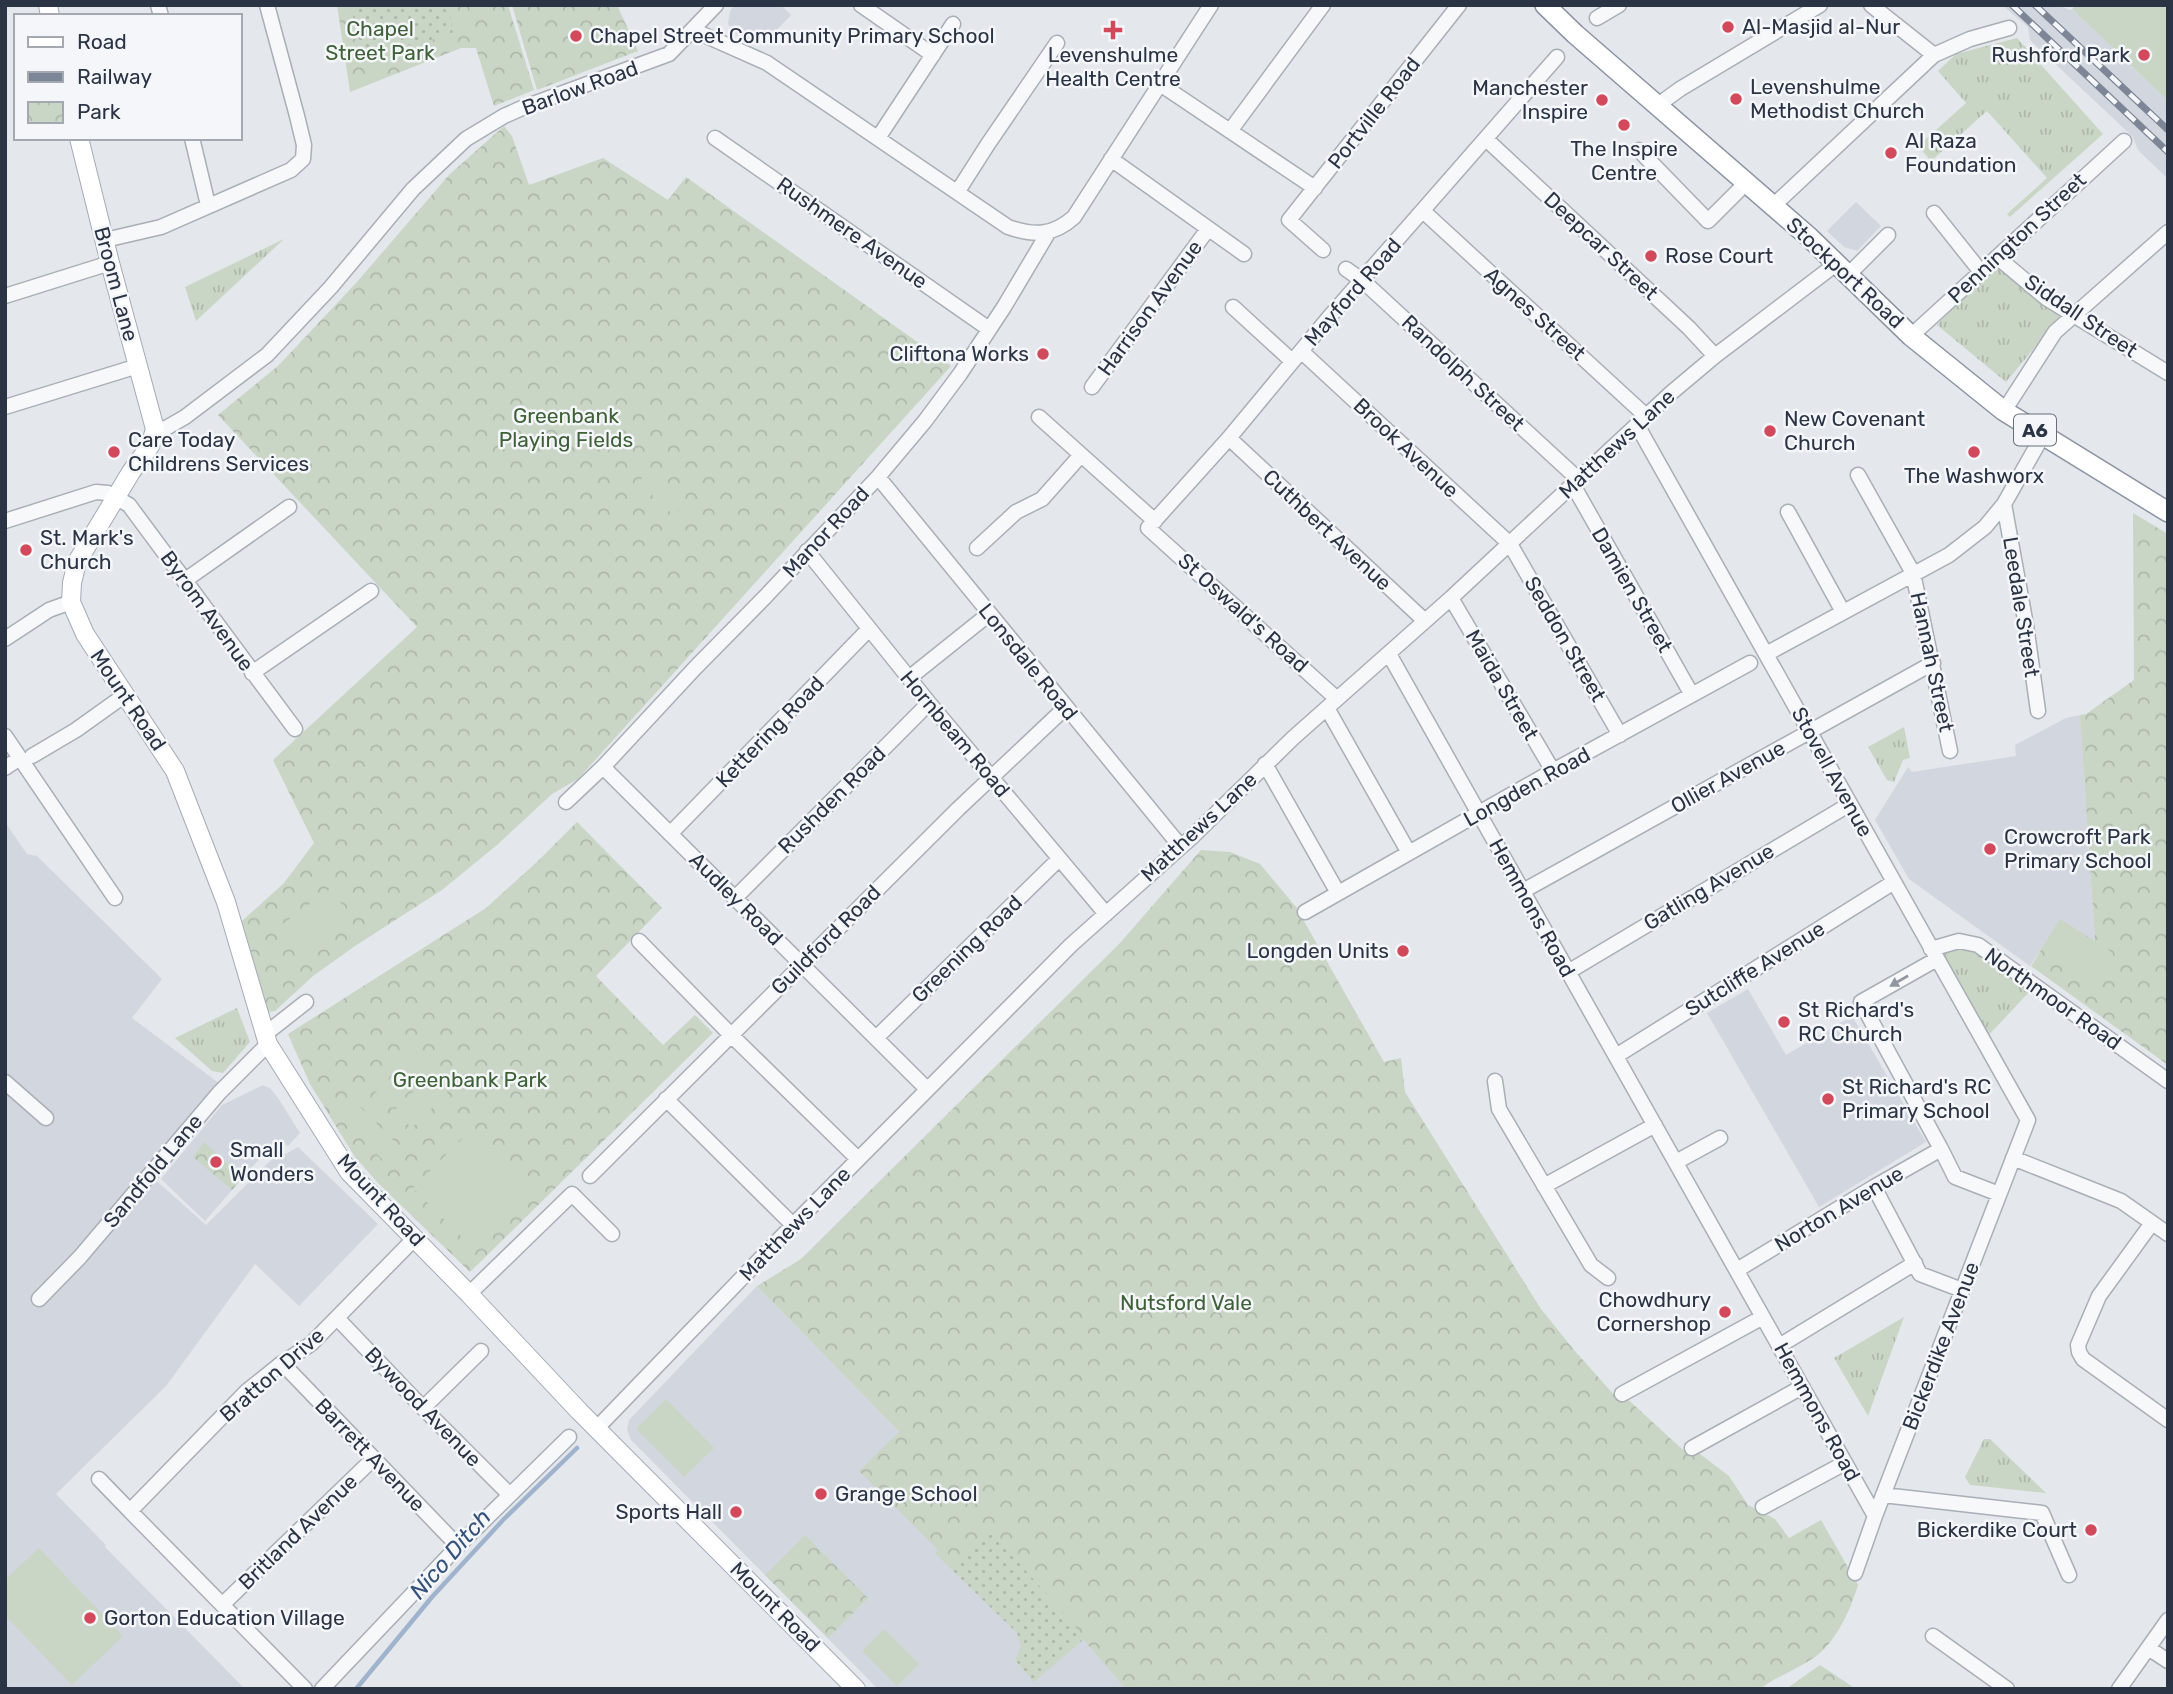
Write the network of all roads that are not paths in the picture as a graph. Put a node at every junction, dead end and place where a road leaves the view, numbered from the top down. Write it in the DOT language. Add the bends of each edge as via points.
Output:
graph roads {
  1 [pos="267,5"];
  2 [pos="716,5"];
  3 [pos="861,5"];
  4 [pos="1212,5"];
  5 [pos="1323,5"];
  6 [pos="1459,5"];
  7 [pos="1545,5"];
  8 [pos="1619,5"];
  9 [pos="1871,5"];
  10 [pos="1815,6"];
  11 [pos="1597,18"];
  12 [pos="954,24"];
  13 [pos="2009,28"];
  14 [pos="693,30"];
  15 [pos="1057,43"];
  16 [pos="933,55"];
  17 [pos="1934,55"];
  18 [pos="1557,57"];
  19 [pos="1160,83"];
  20 [pos="1658,105"];
  21 [pos="1230,131"];
  22 [pos="715,138"];
  23 [pos="878,138"];
  24 [pos="1486,139"];
  25 [pos="80,140"];
  26 [pos="192,140"];
  27 [pos="2124,141"];
  28 [pos="1639,150"];
  29 [pos="1111,159"];
  30 [pos="1746,183"];
  31 [pos="1315,188"];
  32 [pos="958,191"];
  33 [pos="208,205"];
  34 [pos="1773,206"];
  35 [pos="1423,211"];
  36 [pos="1934,213"];
  37 [pos="1208,229"];
  38 [pos="2168,232"];
  39 [pos="1048,233"];
  40 [pos="1888,235"];
  41 [pos="105,240"];
  42 [pos="1323,250"];
  43 [pos="1244,254"];
  44 [pos="1997,257"];
  45 [pos="110,263"];
  46 [pos="1346,269"];
  47 [pos="1842,269"];
  48 [pos="1981,272"];
  49 [pos="1363,281"];
  50 [pos="5,296"];
  51 [pos="1233,307"];
  52 [pos="2074,315"];
  53 [pos="989,329"];
  54 [pos="1912,336"];
  55 [pos="1297,356"];
  56 [pos="1715,356"];
  57 [pos="138,366"];
  58 [pos="2166,369"];
  59 [pos="1092,387"];
  60 [pos="5,407"];
  61 [pos="2004,411"];
  62 [pos="1039,417"];
  63 [pos="1642,420"];
  64 [pos="155,429"];
  65 [pos="2043,435"];
  66 [pos="1229,438"];
  67 [pos="1081,455"];
  68 [pos="1858,475"];
  69 [pos="878,477"];
  70 [pos="1576,482"];
  71 [pos="116,497"];
  72 [pos="2004,503"];
  73 [pos="289,507"];
  74 [pos="1788,512"];
  75 [pos="2168,512"];
  76 [pos="5,521"];
  77 [pos="1152,524"];
  78 [pos="1510,544"];
  79 [pos="977,548"];
  80 [pos="807,551"];
  81 [pos="1913,573"];
  82 [pos="184,581"];
  83 [pos="372,591"];
  84 [pos="1451,598"];
  85 [pos="71,602"];
  86 [pos="1843,612"];
  87 [pos="989,614"];
  88 [pos="1425,621"];
  89 [pos="869,629"];
  90 [pos="5,639"];
  91 [pos="1389,654"];
  92 [pos="1766,654"];
  93 [pos="1750,663"];
  94 [pos="1933,663"];
  95 [pos="253,673"];
  96 [pos="909,678"];
  97 [pos="125,695"];
  98 [pos="1692,695"];
  99 [pos="929,703"];
  100 [pos="1332,703"];
  101 [pos="1065,708"];
  102 [pos="2038,711"];
  103 [pos="295,729"];
  104 [pos="1810,732"];
  105 [pos="1619,735"];
  106 [pos="5,736"];
  107 [pos="1950,751"];
  108 [pos="26,757"];
  109 [pos="1265,764"];
  110 [pos="603,767"];
  111 [pos="5,768"];
  112 [pos="1553,771"];
  113 [pos="991,777"];
  114 [pos="566,802"];
  115 [pos="1850,804"];
  116 [pos="1479,814"];
  117 [pos="670,834"];
  118 [pos="1181,847"];
  119 [pos="1409,853"];
  120 [pos="1059,859"];
  121 [pos="1894,882"];
  122 [pos="1523,891"];
  123 [pos="1338,893"];
  124 [pos="115,898"];
  125 [pos="735,898"];
  126 [pos="1306,912"];
  127 [pos="1106,914"];
  128 [pos="639,941"];
  129 [pos="1934,954"];
  130 [pos="802,965"];
  131 [pos="1568,972"];
  132 [pos="306,1002"];
  133 [pos="730,1034"];
  134 [pos="876,1038"];
  135 [pos="266,1039"];
  136 [pos="1616,1056"];
  137 [pos="1495,1081"];
  138 [pos="2168,1081"];
  139 [pos="5,1082"];
  140 [pos="927,1089"];
  141 [pos="666,1099"];
  142 [pos="46,1118"];
  143 [pos="2028,1120"];
  144 [pos="1655,1125"];
  145 [pos="1720,1138"];
  146 [pos="1941,1149"];
  147 [pos="2013,1158"];
  148 [pos="858,1159"];
  149 [pos="1676,1162"];
  150 [pos="590,1176"];
  151 [pos="1544,1186"];
  152 [pos="1874,1186"];
  153 [pos="1999,1194"];
  154 [pos="2152,1223"];
  155 [pos="793,1225"];
  156 [pos="612,1234"];
  157 [pos="2168,1234"];
  158 [pos="415,1238"];
  159 [pos="1914,1263"];
  160 [pos="1737,1270"];
  161 [pos="1608,1278"];
  162 [pos="1962,1290"];
  163 [pos="469,1294"];
  164 [pos="39,1298"];
  165 [pos="1763,1317"];
  166 [pos="337,1318"];
  167 [pos="1779,1346"];
  168 [pos="481,1350"];
  169 [pos="282,1363"];
  170 [pos="1802,1387"];
  171 [pos="1622,1394"];
  172 [pos="423,1408"];
  173 [pos="2168,1420"];
  174 [pos="597,1428"];
  175 [pos="569,1437"];
  176 [pos="1692,1448"];
  177 [pos="373,1459"];
  178 [pos="1845,1463"];
  179 [pos="99,1479"];
  180 [pos="510,1495"];
  181 [pos="1884,1495"];
  182 [pos="1763,1507"];
  183 [pos="130,1511"];
  184 [pos="1875,1516"];
  185 [pos="458,1546"];
  186 [pos="1856,1573"];
  187 [pos="2070,1575"];
  188 [pos="223,1604"];
  189 [pos="2168,1620"];
  190 [pos="1933,1636"];
  191 [pos="2148,1648"];
  192 [pos="2168,1661"];
  193 [pos="305,1689"];
  194 [pos="322,1689"];
  195 [pos="856,1689"];
  196 [pos="2007,1689"];
  197 [pos="2119,1689"];
  1 -- 33 [label="street" via="304,145 303,159 292,170"];
  2 -- 14 [label="street, Barlow Road"];
  3 -- 16 [label="street"];
  4 -- 19 [label="street"];
  5 -- 21 [label="street"];
  6 -- 31 [label="street, Portville Road"];
  7 -- 20 [label="highway, Stockport Road / A6"];
  8 -- 11 [label="street"];
  9 -- 17 [label="street"];
  10 -- 20 [label="street"];
  12 -- 16 [label="street"];
  13 -- 17 [label="street"];
  14 -- 23 [label="street" via="767,63"];
  14 -- 64 [label="street, Barlow Road" via="668,54 522,108 466,139 413,189 267,355 185,417"];
  15 -- 32 [label="street"];
  16 -- 23 [label="street"];
  17 -- 34 [label="street"];
  18 -- 24 [label="street, Mayford Road"];
  19 -- 21 [label="street"];
  19 -- 29 [label="street"];
  20 -- 30 [label="highway, Stockport Road / A6"];
  21 -- 31 [label="street"];
  22 -- 53 [label="street, Rushmere Avenue"];
  23 -- 32 [label="street"];
  24 -- 35 [label="street, Mayford Road"];
  24 -- 56 [label="street, Deepcar Street"];
  25 -- 41 [label="main road, Broom Lane"];
  26 -- 33 [label="street"];
  27 -- 44 [label="street, Pennington Street"];
  28 -- 30 [label="street" via="1708,221"];
  29 -- 37 [label="street"];
  29 -- 39 [label="street" via="1074,217"];
  30 -- 34 [label="highway, Stockport Road / A6"];
  31 -- 42 [label="street, Portville Road" via="1289,220"];
  32 -- 39 [label="street" via="1008,228"];
  33 -- 41 [label="street" via="161,227"];
  34 -- 47 [label="highway, Stockport Road / A6"];
  35 -- 49 [label="street, Mayford Road"];
  35 -- 63 [label="street, Agnes Street"];
  36 -- 48 [label="street"];
  37 -- 43 [label="street"];
  37 -- 59 [label="street, Harrison Avenue"];
  38 -- 52 [label="street"];
  39 -- 53 [label="street, Manor Road"];
  40 -- 47 [label="street, Matthews Lane"];
  41 -- 45 [label="main road, Broom Lane"];
  44 -- 48 [label="street, Pennington Street"];
  44 -- 52 [label="street, Siddall Street"];
  45 -- 50 [label="street"];
  45 -- 57 [label="main road, Broom Lane"];
  46 -- 49 [label="street, Randolph Street"];
  47 -- 54 [label="highway, Stockport Road / A6"];
  47 -- 56 [label="street, Matthews Lane"];
  48 -- 54 [label="street, Pennington Street"];
  49 -- 55 [label="street, Mayford Road"];
  49 -- 70 [label="street, Randolph Street"];
  51 -- 55 [label="street, Brook Avenue"];
  52 -- 58 [label="street, Siddall Street"];
  52 -- 61 [label="street" via="2055,332"];
  53 -- 69 [label="street, Manor Road" via="925,421"];
  54 -- 61 [label="highway, Stockport Road / A6"];
  55 -- 66 [label="street, Mayford Road"];
  55 -- 78 [label="street, Brook Avenue"];
  56 -- 63 [label="street, Matthews Lane"];
  57 -- 60 [label="street"];
  57 -- 64 [label="main road, Broom Lane"];
  61 -- 65 [label="highway, Stockport Road / A6"];
  62 -- 67 [label="street, St Oswald's Road"];
  63 -- 70 [label="street, Matthews Lane"];
  63 -- 92 [label="street, Stovell Avenue"];
  64 -- 71 [label="main road" via="150,446"];
  65 -- 72 [label="street"];
  65 -- 75 [label="highway, Stockport Road / A6"];
  66 -- 77 [label="street, Mayford Road"];
  66 -- 88 [label="street, Cuthbert Avenue"];
  67 -- 77 [label="street, St Oswald's Road"];
  67 -- 79 [label="street" via="1042,499 1016,512"];
  68 -- 81 [label="street, Hannah Street"];
  69 -- 80 [label="street, Manor Road"];
  69 -- 87 [label="street, Lonsdale Road"];
  70 -- 78 [label="street, Matthews Lane"];
  70 -- 98 [label="street, Damien Street"];
  71 -- 76 [label="street" via="96,492"];
  71 -- 82 [label="street, Byrom Avenue" via="129,505"];
  71 -- 85 [label="main road" via="77,562"];
  72 -- 81 [label="street" via="1961,547"];
  72 -- 102 [label="street, Leedale Street"];
  73 -- 82 [label="street"];
  74 -- 86 [label="street"];
  77 -- 100 [label="street, St Oswald's Road"];
  78 -- 84 [label="street, Matthews Lane"];
  78 -- 105 [label="street, Seddon Street"];
  80 -- 89 [label="street, Hornbeam Road"];
  80 -- 110 [label="street, Manor Road"];
  81 -- 86 [label="street"];
  81 -- 94 [label="street, Hannah Street"];
  82 -- 95 [label="street, Byrom Avenue"];
  83 -- 95 [label="street"];
  84 -- 88 [label="street, Matthews Lane"];
  84 -- 112 [label="street, Maida Street"];
  85 -- 90 [label="street" via="49,610"];
  85 -- 97 [label="main road, Mount Road" via="85,634"];
  86 -- 92 [label="street"];
  87 -- 96 [label="street"];
  87 -- 101 [label="street, Lonsdale Road"];
  88 -- 91 [label="street, Matthews Lane"];
  89 -- 96 [label="street, Hornbeam Road"];
  89 -- 117 [label="street, Kettering Road"];
  91 -- 100 [label="street, Matthews Lane"];
  91 -- 116 [label="street, Hemmons Road"];
  92 -- 104 [label="street, Stovell Avenue"];
  93 -- 98 [label="street, Longden Road"];
  94 -- 104 [label="street, Ollier Avenue"];
  94 -- 107 [label="street, Hannah Street"];
  95 -- 103 [label="street, Byrom Avenue"];
  96 -- 99 [label="street, Hornbeam Road"];
  97 -- 108 [label="street" via="76,730"];
  97 -- 135 [label="main road, Mount Road" via="175,771 226,902"];
  98 -- 105 [label="street, Longden Road"];
  99 -- 113 [label="street, Hornbeam Road"];
  99 -- 125 [label="street, Rushden Road"];
  100 -- 109 [label="street, Matthews Lane"];
  100 -- 119 [label="street, St Oswald's Road"];
  101 -- 113 [label="street, Guildford Road"];
  101 -- 118 [label="street, Lonsdale Road"];
  104 -- 115 [label="street, Stovell Avenue"];
  104 -- 122 [label="street, Ollier Avenue"];
  105 -- 112 [label="street, Longden Road"];
  106 -- 108 [label="street"];
  108 -- 111 [label="street"];
  108 -- 124 [label="street"];
  109 -- 118 [label="street, Matthews Lane"];
  109 -- 123 [label="street"];
  110 -- 114 [label="street, Manor Road"];
  110 -- 117 [label="street, Audley Road"];
  112 -- 116 [label="street, Longden Road"];
  113 -- 120 [label="street, Hornbeam Road"];
  113 -- 130 [label="street, Guildford Road"];
  115 -- 121 [label="street, Stovell Avenue"];
  115 -- 131 [label="street, Gatling Avenue"];
  116 -- 119 [label="street, Longden Road"];
  116 -- 122 [label="street, Hemmons Road"];
  117 -- 125 [label="street, Audley Road"];
  118 -- 127 [label="street, Matthews Lane"];
  119 -- 123 [label="street, Longden Road"];
  120 -- 127 [label="street, Hornbeam Road"];
  120 -- 134 [label="street, Greening Road"];
  121 -- 129 [label="street, Stovell Avenue"];
  121 -- 136 [label="street, Sutcliffe Avenue"];
  122 -- 131 [label="street, Hemmons Road"];
  123 -- 126 [label="street, Longden Road"];
  125 -- 130 [label="street, Audley Road"];
  127 -- 140 [label="street, Matthews Lane"];
  128 -- 133 [label="street"];
  129 -- 138 [label="street, Northmoor Road" via="1959,941 1978,945"];
  129 -- 143 [label="street, Stovell Avenue"];
  129 -- 146 [label="street, Northmoor Road, one-way" via="1861,1002"];
  130 -- 133 [label="street, Guildford Road"];
  130 -- 134 [label="street, Audley Road"];
  131 -- 136 [label="street, Hemmons Road"];
  132 -- 135 [label="street"];
  133 -- 141 [label="street, Guildford Road"];
  133 -- 148 [label="street"];
  134 -- 140 [label="street, Audley Road"];
  135 -- 158 [label="main road, Mount Road" via="349,1172"];
  135 -- 164 [label="street, Sandfold Lane" via="80,1257"];
  136 -- 144 [label="street, Hemmons Road"];
  137 -- 151 [label="street" via="1499,1109"];
  139 -- 142 [label="street"];
  140 -- 148 [label="street, Matthews Lane"];
  141 -- 150 [label="street, Guildford Road"];
  141 -- 155 [label="street"];
  143 -- 147 [label="street, Bickerdike Avenue"];
  144 -- 149 [label="street, Hemmons Road"];
  144 -- 151 [label="street"];
  145 -- 149 [label="street"];
  146 -- 152 [label="street, Norton Avenue"];
  146 -- 153 [label="street" via="1955,1177"];
  147 -- 153 [label="street, Bickerdike Avenue"];
  147 -- 154 [label="street" via="2122,1201"];
  148 -- 155 [label="street, Matthews Lane"];
  149 -- 160 [label="street, Hemmons Road"];
  151 -- 161 [label="street" via="1591,1265"];
  152 -- 159 [label="street"];
  152 -- 160 [label="street, Norton Avenue"];
  153 -- 162 [label="street, Bickerdike Avenue"];
  154 -- 157 [label="street"];
  154 -- 173 [label="street" via="2099,1296 2078,1345 2083,1359"];
  155 -- 174 [label="street, Matthews Lane"];
  156 -- 163 [label="street" via="572,1194"];
  158 -- 163 [label="main road, Mount Road"];
  158 -- 166 [label="street, Bratton Drive"];
  159 -- 162 [label="street" via="1920,1274"];
  159 -- 167 [label="street"];
  160 -- 165 [label="street, Hemmons Road"];
  162 -- 181 [label="street, Bickerdike Avenue"];
  163 -- 174 [label="main road, Mount Road"];
  165 -- 167 [label="street, Hemmons Road"];
  165 -- 171 [label="street"];
  166 -- 169 [label="street, Bratton Drive" via="311,1345"];
  166 -- 172 [label="street, Bywood Avenue"];
  167 -- 170 [label="street, Hemmons Road"];
  168 -- 172 [label="street"];
  169 -- 177 [label="street, Barrett Avenue"];
  169 -- 183 [label="street, Bratton Drive" via="247,1391"];
  170 -- 176 [label="street"];
  170 -- 178 [label="street, Hemmons Road"];
  172 -- 180 [label="street, Bywood Avenue"];
  174 -- 195 [label="main road, Mount Road"];
  175 -- 180 [label="street"];
  177 -- 185 [label="street, Barrett Avenue"];
  177 -- 188 [label="street, Britland Avenue"];
  178 -- 182 [label="street"];
  178 -- 184 [label="street, Hemmons Road"];
  179 -- 183 [label="street"];
  180 -- 185 [label="street"];
  181 -- 184 [label="street, Bickerdike Avenue"];
  181 -- 187 [label="street" via="2042,1513"];
  183 -- 188 [label="street"];
  184 -- 186 [label="street, Bickerdike Avenue"];
  185 -- 194 [label="street"];
  188 -- 193 [label="street"];
  189 -- 191 [label="street"];
  190 -- 196 [label="street"];
  191 -- 192 [label="street"];
  191 -- 197 [label="street"];
}
